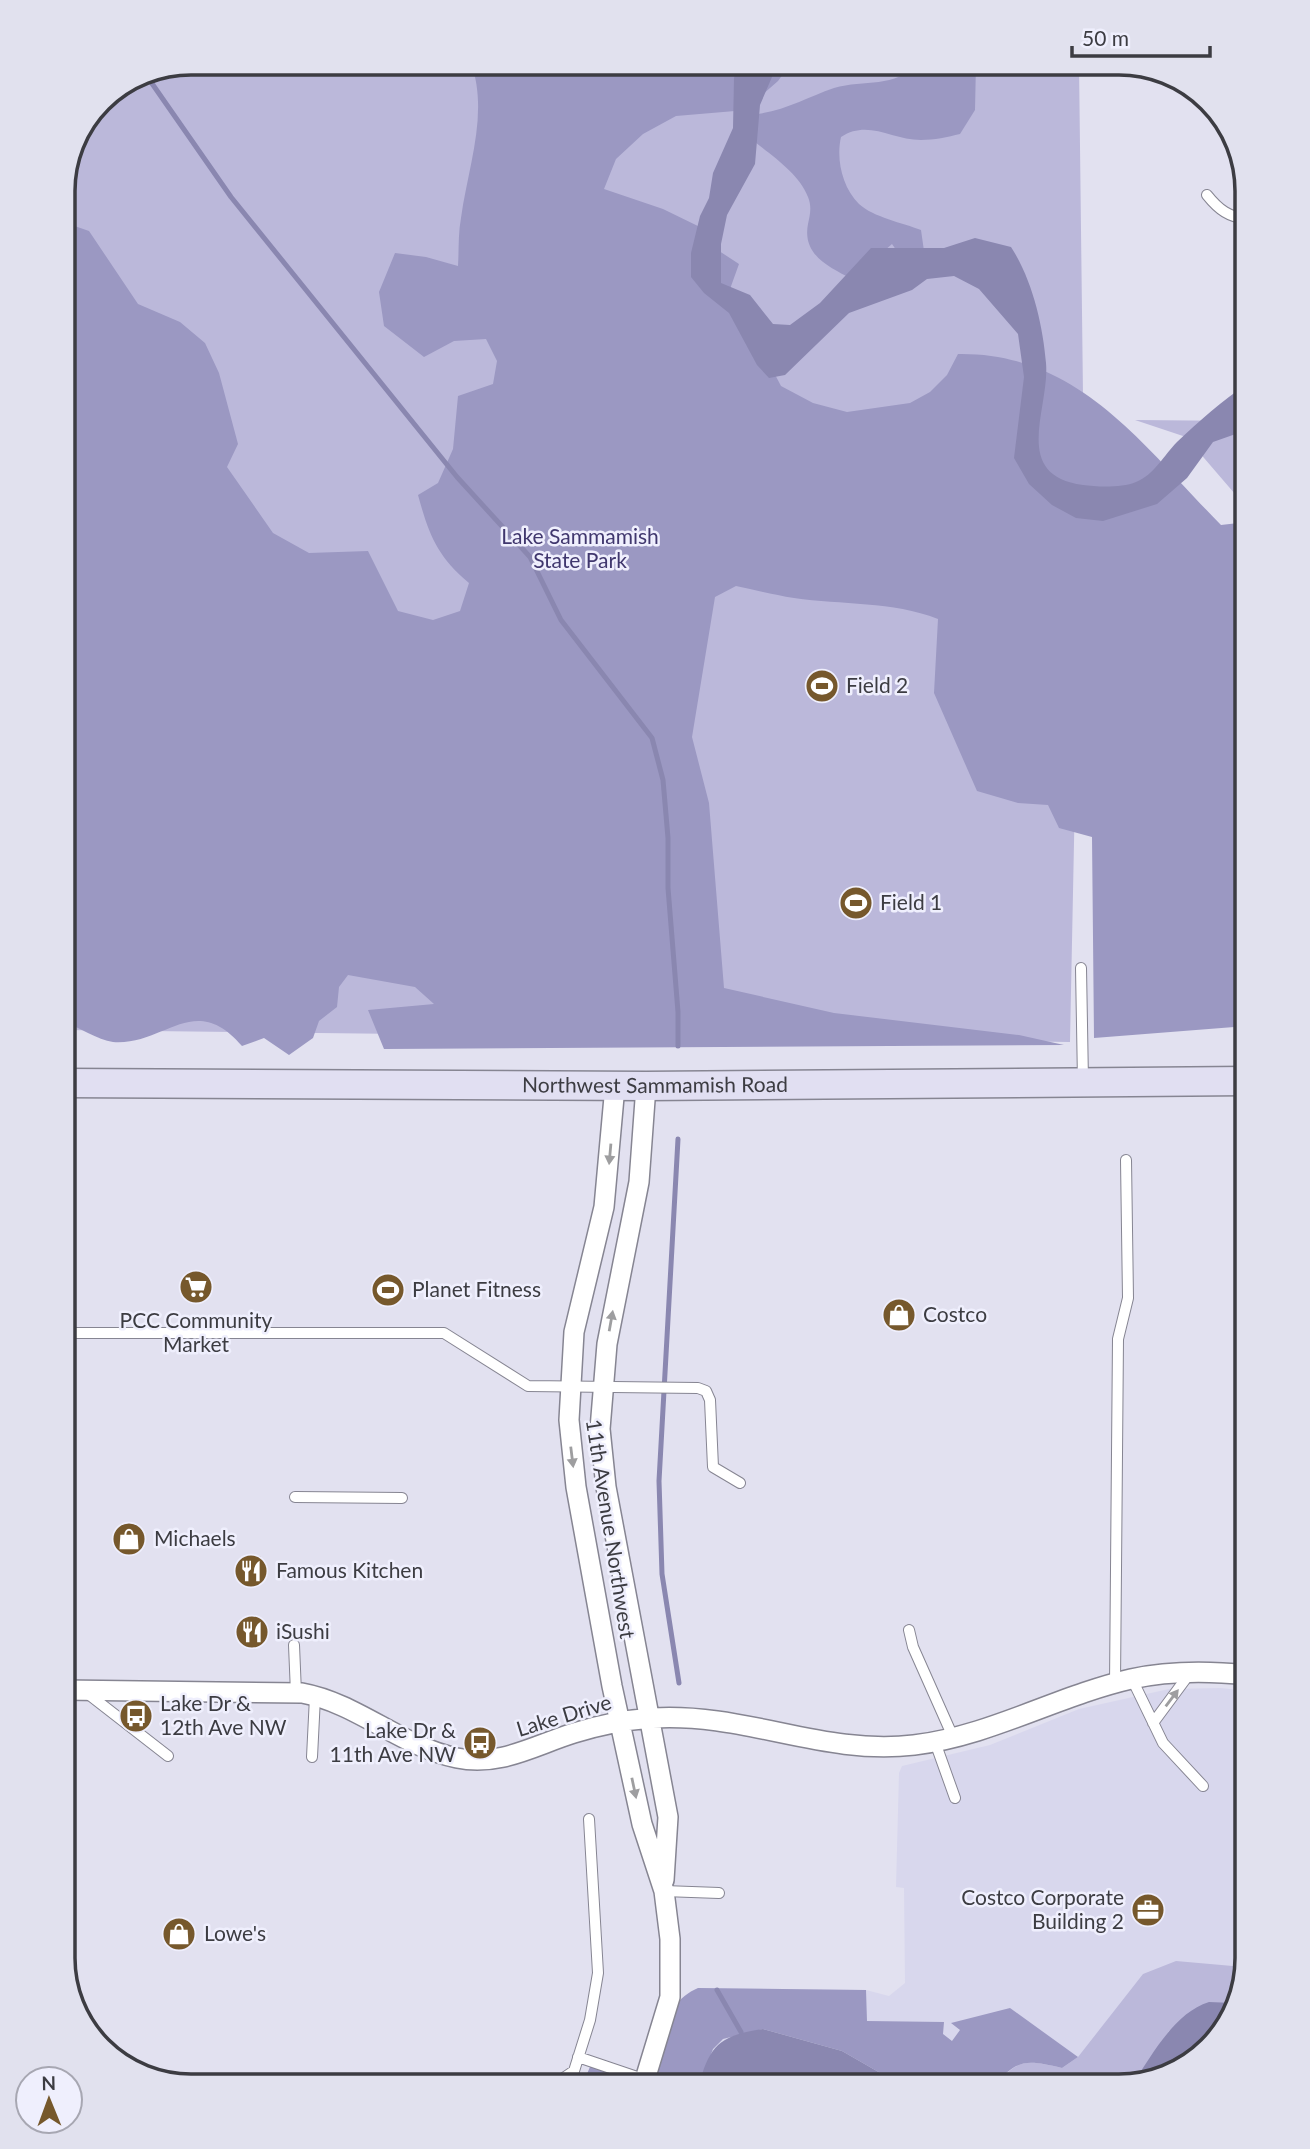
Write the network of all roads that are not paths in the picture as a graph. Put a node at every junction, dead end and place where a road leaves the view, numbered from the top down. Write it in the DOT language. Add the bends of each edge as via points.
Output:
graph roads {
  1 [pos="1208,195"];
  2 [pos="1235,218"];
  3 [pos="1081,968"];
  4 [pos="1235,1081"];
  5 [pos="1083,1082"];
  6 [pos="75,1083"];
  7 [pos="615,1086"];
  8 [pos="646,1086"];
  9 [pos="1126,1160"];
  10 [pos="75,1333"];
  11 [pos="601,1388"];
  12 [pos="569,1389"];
  13 [pos="740,1483"];
  14 [pos="295,1497"];
  15 [pos="402,1498"];
  16 [pos="909,1630"];
  17 [pos="295,1645"];
  18 [pos="1191,1673"];
  19 [pos="1235,1675"];
  20 [pos="1124,1681"];
  21 [pos="75,1691"];
  22 [pos="84,1691"];
  23 [pos="296,1693"];
  24 [pos="316,1697"];
  25 [pos="649,1718"];
  26 [pos="620,1721"];
  27 [pos="1153,1723"];
  28 [pos="944,1740"];
  29 [pos="168,1756"];
  30 [pos="312,1757"];
  31 [pos="1203,1786"];
  32 [pos="955,1798"];
  33 [pos="589,1819"];
  34 [pos="664,1891"];
  35 [pos="719,1892"];
  36 [pos="578,2057"];
  37 [pos="570,2074"];
  38 [pos="622,2074"];
  39 [pos="646,2074"];
  1 -- 2 [label="lane"];
  3 -- 5 [label="lane"];
  4 -- 5 [label="main road, Northwest Sammamish Road"];
  5 -- 8 [label="main road, Northwest Sammamish Road"];
  6 -- 7 [label="main road, Northwest Sammamish Road"];
  7 -- 8 [label="main road, Northwest Sammamish Road"];
  7 -- 12 [label="street, 11th Avenue Northwest, one-way" via="608,1176 574,1332"];
  11 -- 8 [label="street, 11th Avenue Northwest, one-way" via="639,1182"];
  9 -- 20 [label="lane" via="1128,1298 1118,1339"];
  10 -- 12 [label="lane" via="444,1333 528,1386"];
  11 -- 12 [label="lane"];
  11 -- 13 [label="lane" via="706,1391 713,1467"];
  11 -- 25 [label="street, 11th Avenue Northwest" via="600,1438 606,1487"];
  12 -- 26 [label="street, 11th Avenue Northwest, one-way" via="573,1468"];
  14 -- 15 [label="lane"];
  16 -- 28 [label="lane"];
  17 -- 23 [label="lane"];
  18 -- 19 [label="street, Lake Drive"];
  18 -- 20 [label="street, Lake Drive"];
  27 -- 18 [label="lane, one-way"];
  20 -- 27 [label="lane"];
  20 -- 28 [label="street, Lake Drive"];
  21 -- 22 [label="street, Lake Drive"];
  22 -- 23 [label="street, Lake Drive"];
  22 -- 29 [label="lane"];
  23 -- 24 [label="street, Lake Drive"];
  24 -- 26 [label="street, Lake Drive" via="425,1747 477,1761 512,1756"];
  24 -- 30 [label="lane"];
  25 -- 26 [label="street, Lake Drive"];
  25 -- 28 [label="street, Lake Drive" via="734,1721 822,1742 862,1746"];
  25 -- 34 [label="street, 11th Avenue Northwest" via="668,1817"];
  26 -- 34 [label="street, 11th Avenue Northwest, one-way" via="642,1824"];
  27 -- 31 [label="lane" via="1177,1761"];
  28 -- 32 [label="lane"];
  33 -- 36 [label="lane" via="598,1973"];
  34 -- 35 [label="lane"];
  34 -- 39 [label="street, 11th Avenue Northwest" via="670,1997"];
  36 -- 37 [label="lane"];
  36 -- 38 [label="lane"];
}
